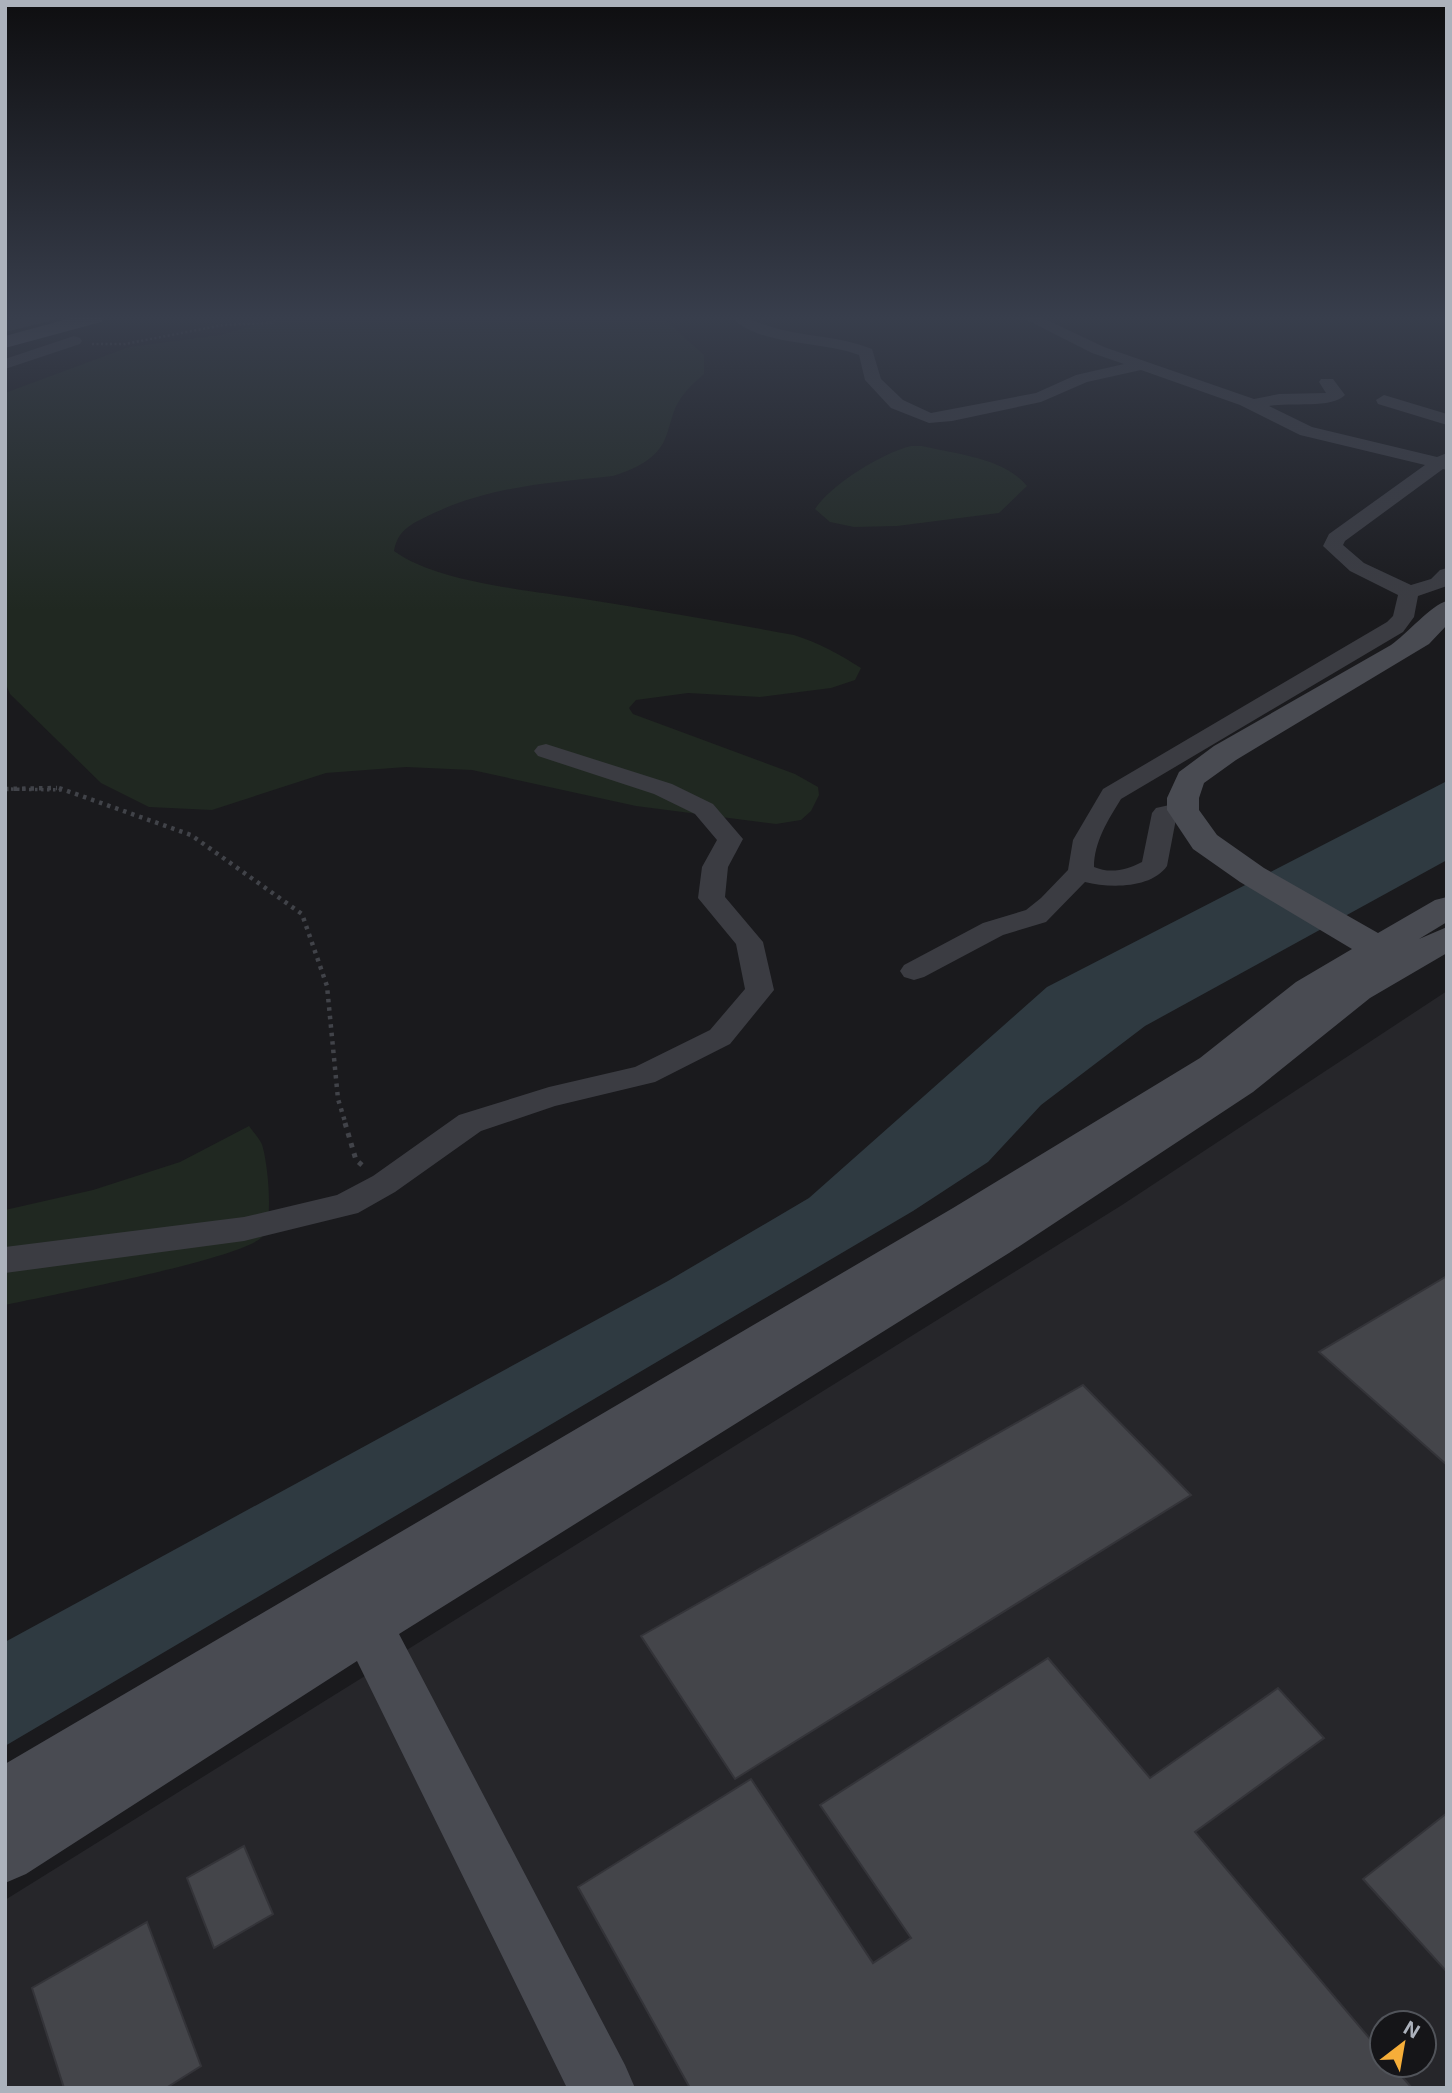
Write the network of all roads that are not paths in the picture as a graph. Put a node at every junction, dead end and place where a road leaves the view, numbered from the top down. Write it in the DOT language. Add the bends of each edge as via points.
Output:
graph roads {
  1 [pos="924,416"];
  2 [pos="955,416"];
  3 [pos="1275,416"];
  4 [pos="1444,462"];
  5 [pos="1447,574"];
  6 [pos="1409,592"];
  7 [pos="1447,609"];
  8 [pos="547,751"];
  9 [pos="1183,810"];
  10 [pos="1081,871"];
  11 [pos="1447,906"];
  12 [pos="1447,938"];
  13 [pos="1378,948"];
  14 [pos="914,971"];
  15 [pos="5,1260"];
  16 [pos="367,1625"];
  17 [pos="5,1796"];
  18 [pos="5,1853"];
  19 [pos="602,2088"];
  1 -- 2 [label="street"];
  3 -- 4 [label="street" via="1306,432"];
  4 -- 6 [label="street" via="1336,538 1333,546 1357,567"];
  5 -- 6 [label="street" via="1438,583"];
  6 -- 10 [label="street" via="1403,617 1395,627 1112,794 1079,859"];
  7 -- 9 [label="street" via="1401,651 1225,752 1190,779"];
  8 -- 15 [label="street" via="663,789 704,809 730,839 715,867 711,898 749,942 760,990 720,1037 644,1075 549,1097 470,1123 346,1205 244,1229"];
  9 -- 10 [label="street" via="1165,813 1154,866 1142,874 1107,879"];
  9 -- 13 [label="street" via="1206,842 1252,875"];
  10 -- 14 [label="street" via="1036,916 993,929"];
  11 -- 13 [label="street"];
  12 -- 13 [label="street"];
  13 -- 16 [label="street" via="1357,990 1239,1083 995,1242"];
  13 -- 17 [label="street" via="1309,990 1214,1067 1003,1198"];
  16 -- 18 [label="street"];
  16 -- 19 [label="street"];
}
